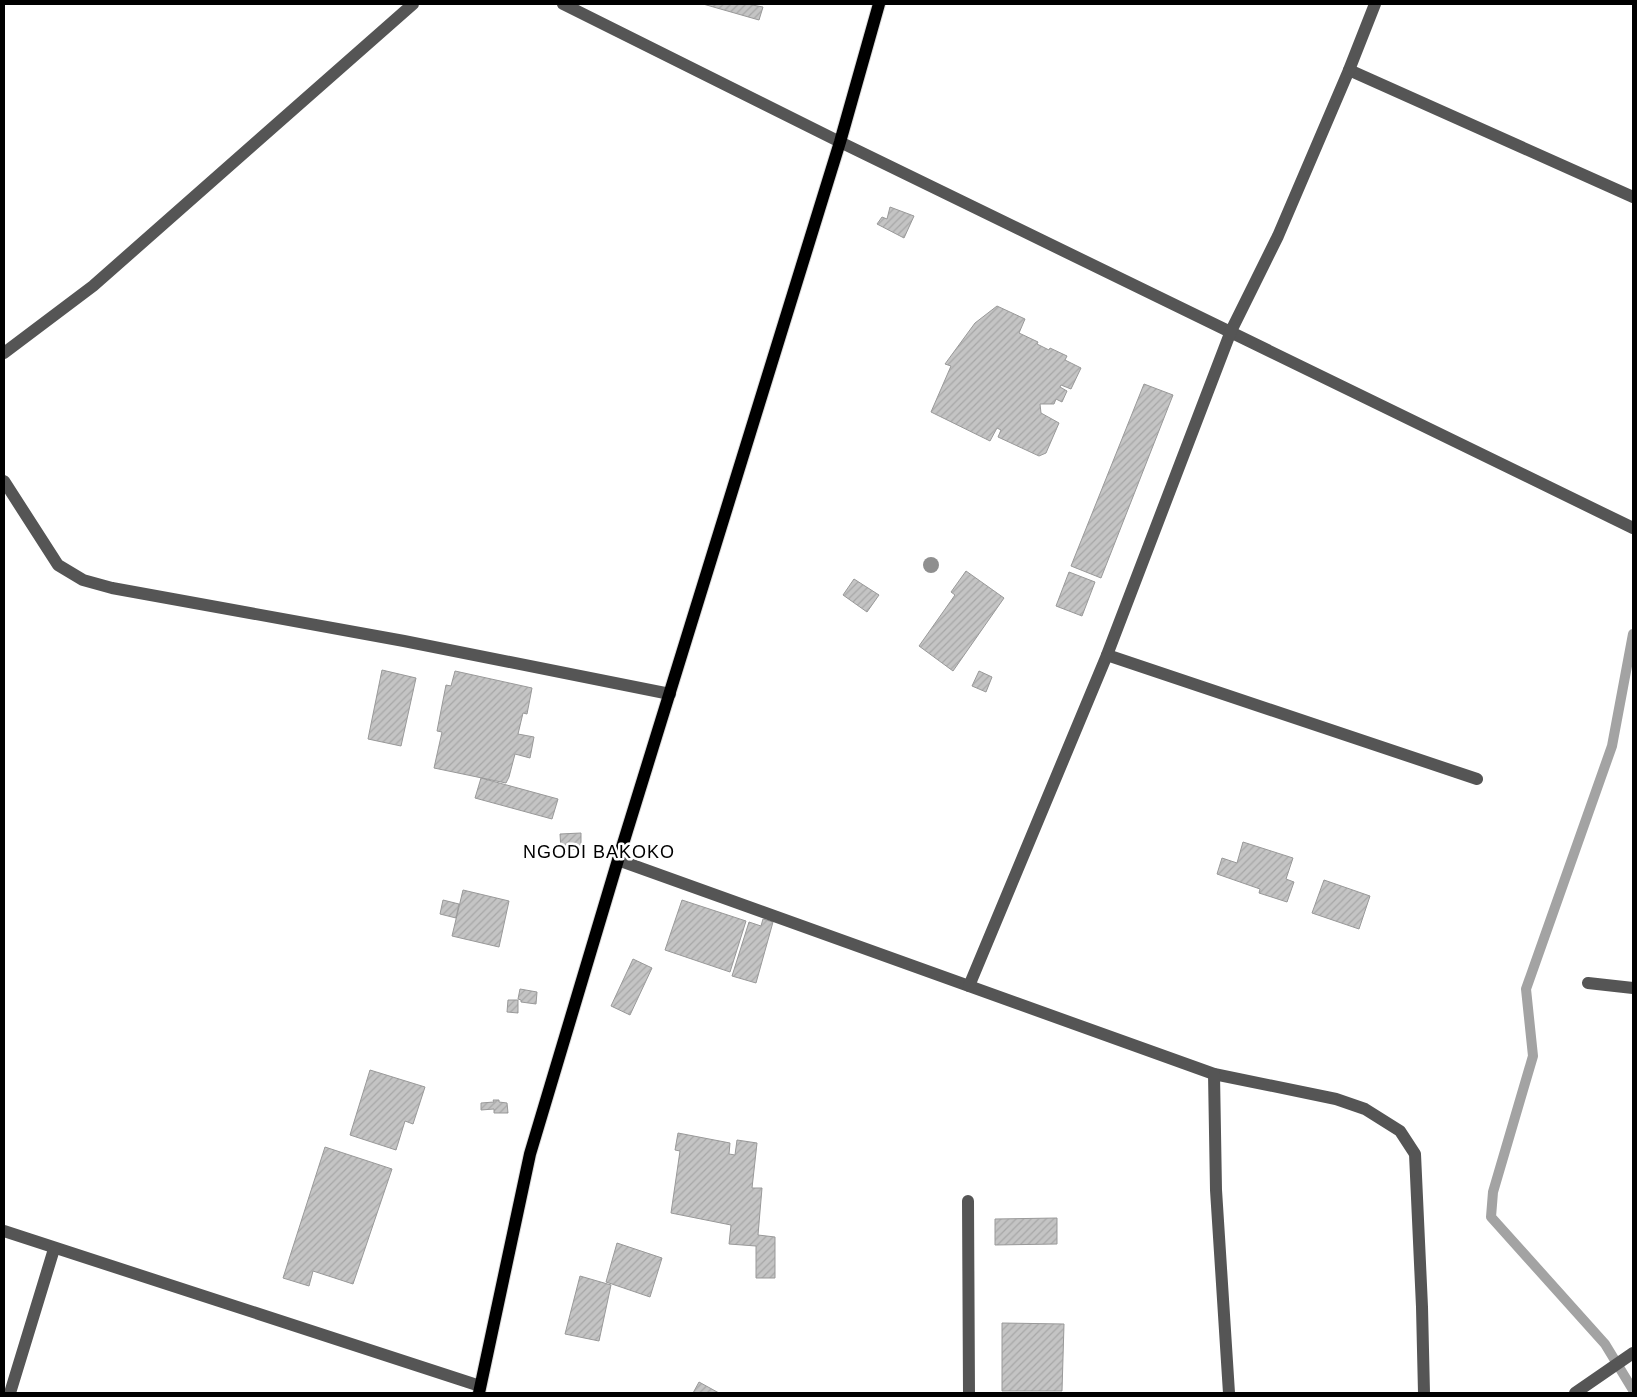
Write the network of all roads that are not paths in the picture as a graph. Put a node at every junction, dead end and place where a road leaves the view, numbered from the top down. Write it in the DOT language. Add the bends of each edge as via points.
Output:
graph roads {
  1 [pos="413,4"];
  2 [pos="563,4"];
  3 [pos="879,4"];
  4 [pos="1375,4"];
  5 [pos="1349,70"];
  6 [pos="840,142"];
  7 [pos="1633,197"];
  8 [pos="1231,331"];
  9 [pos="4,354"];
  10 [pos="4,481"];
  11 [pos="1633,528"];
  12 [pos="1107,655"];
  13 [pos="670,694"];
  14 [pos="1476,779"];
  15 [pos="618,860"];
  16 [pos="1588,983"];
  17 [pos="969,986"];
  18 [pos="1633,988"];
  19 [pos="1214,1074"];
  20 [pos="968,1202"];
  21 [pos="4,1232"];
  22 [pos="54,1249"];
  23 [pos="1633,1353"];
  24 [pos="479,1390"];
  25 [pos="10,1393"];
  26 [pos="969,1393"];
  27 [pos="1228,1393"];
  28 [pos="1424,1393"];
  29 [pos="1575,1393"];
  1 -- 9 [label="street" via="92,286"];
  2 -- 6 [label="street"];
  3 -- 6 [label="main road"];
  4 -- 5 [label="street"];
  5 -- 7 [label="street"];
  5 -- 8 [label="street" via="1278,236"];
  6 -- 8 [label="street"];
  6 -- 13 [label="main road"];
  8 -- 11 [label="street"];
  8 -- 12 [label="street"];
  10 -- 13 [label="street" via="58,565 82,580"];
  12 -- 14 [label="street"];
  12 -- 17 [label="street"];
  13 -- 15 [label="main road"];
  15 -- 17 [label="street"];
  15 -- 24 [label="main road" via="530,1154"];
  16 -- 18 [label="street"];
  17 -- 19 [label="street"];
  19 -- 27 [label="street" via="1216,1190"];
  19 -- 28 [label="street" via="1336,1098 1365,1109 1400,1131 1415,1154"];
  20 -- 26 [label="street"];
  21 -- 22 [label="street"];
  22 -- 24 [label="street"];
  22 -- 25 [label="street"];
  23 -- 29 [label="street"];
}
